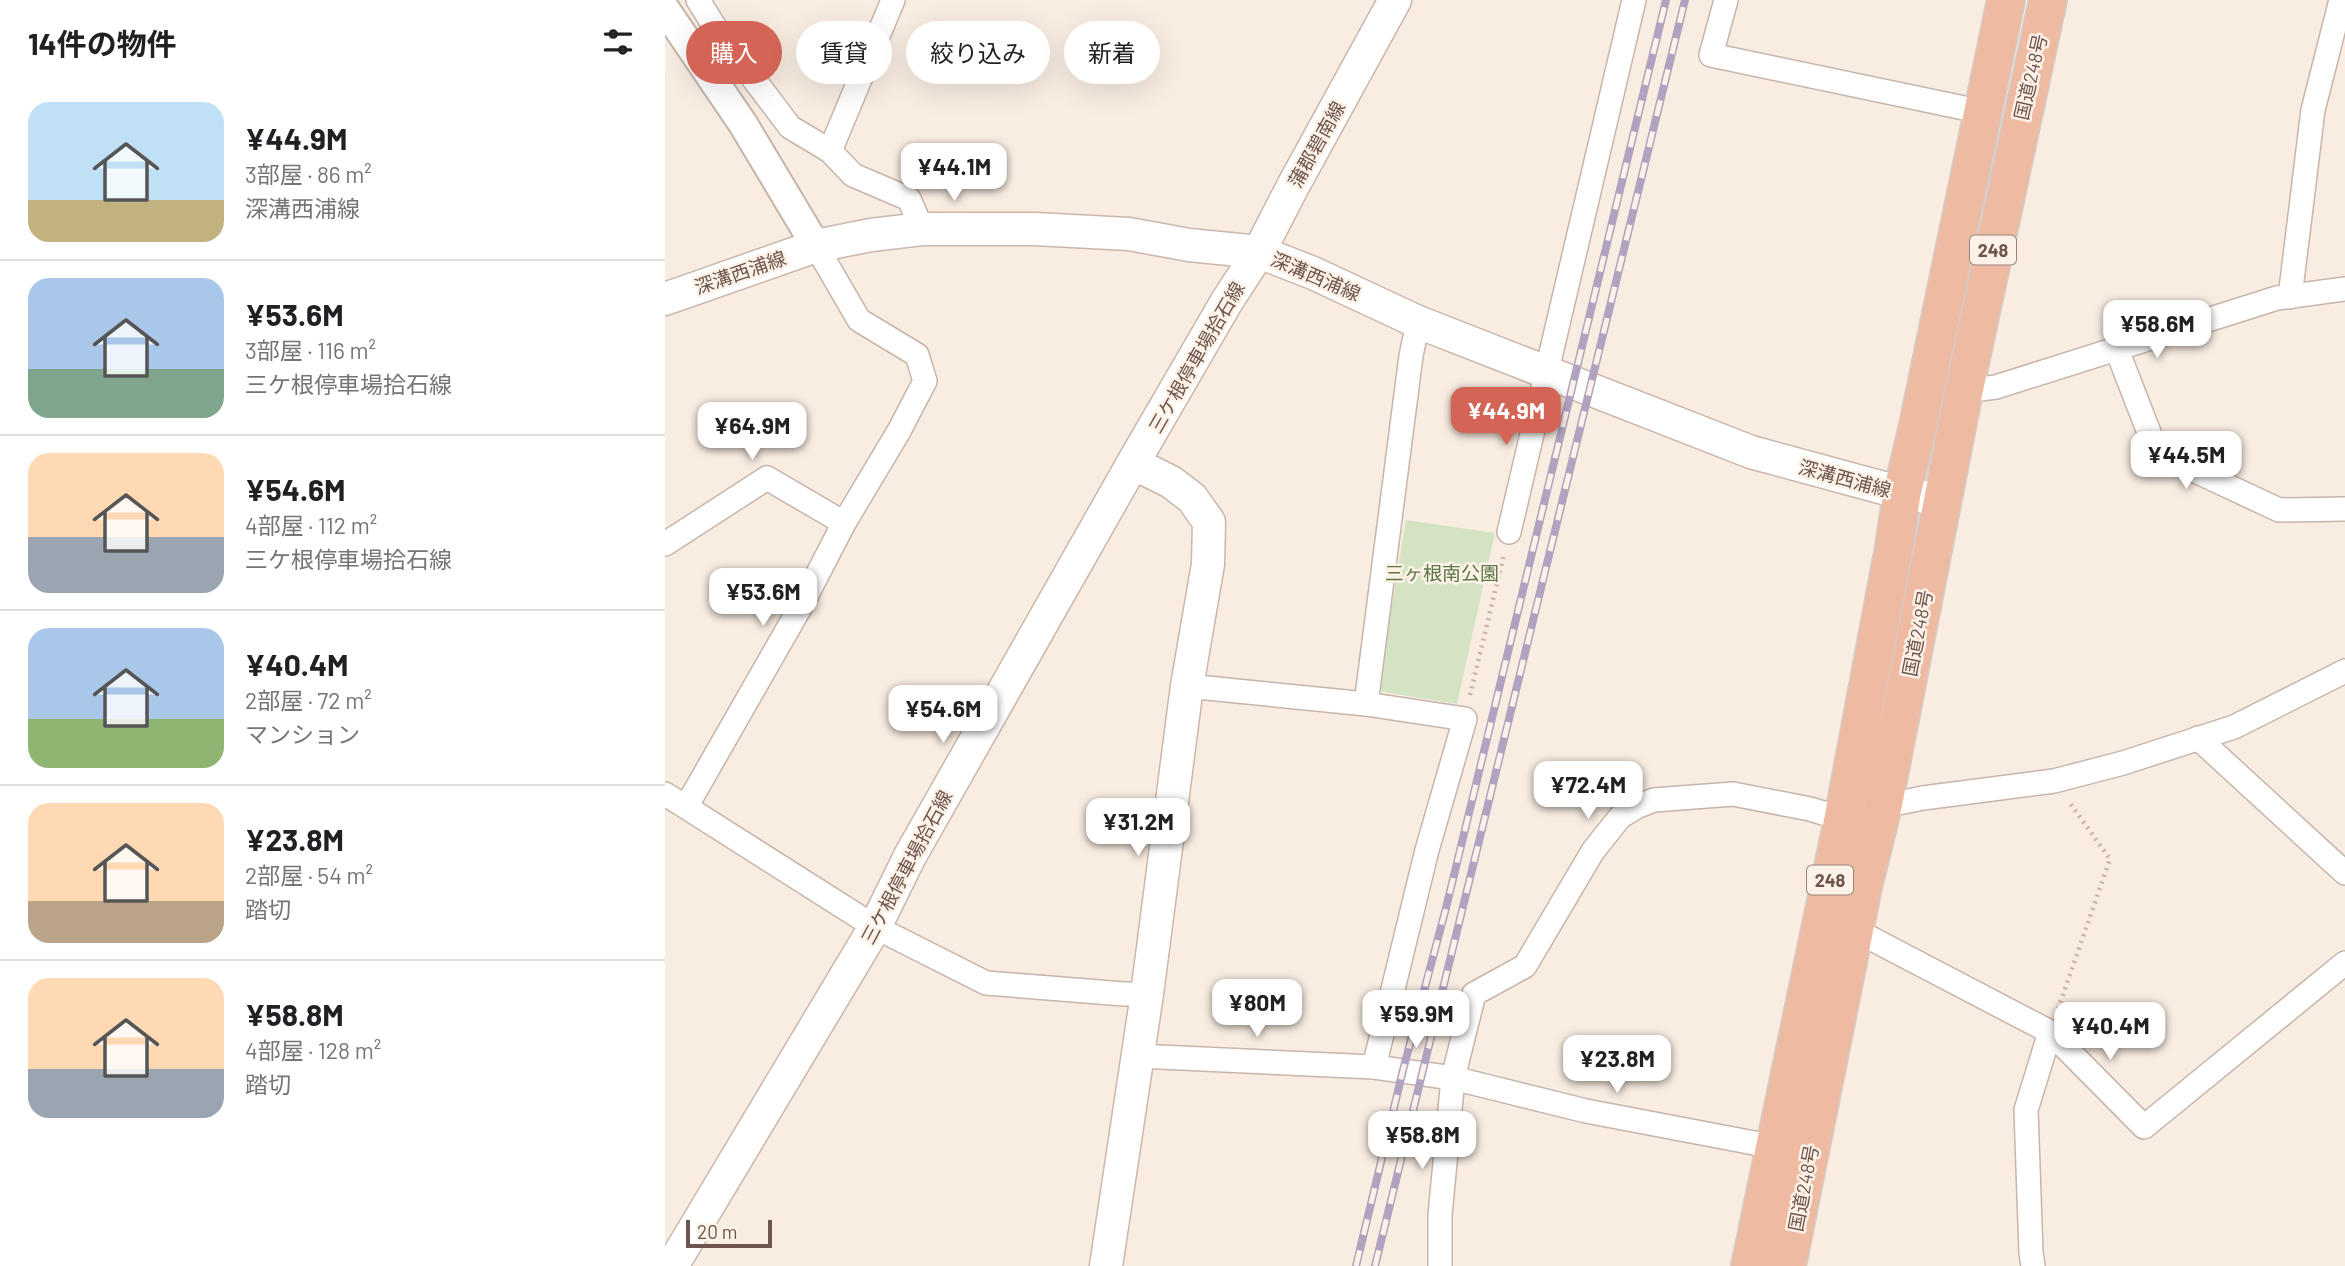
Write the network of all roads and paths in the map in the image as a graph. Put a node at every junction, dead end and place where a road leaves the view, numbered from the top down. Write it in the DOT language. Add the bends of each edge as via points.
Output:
graph roads {
  1 [pos="677,0"];
  2 [pos="698,0"];
  3 [pos="893,0"];
  4 [pos="1395,0"];
  5 [pos="1634,0"];
  6 [pos="1726,0"];
  7 [pos="2006,0"];
  8 [pos="2048,0"];
  9 [pos="2341,0"];
  10 [pos="665,3"];
  11 [pos="665,9"];
  12 [pos="1983,111"];
  13 [pos="830,151"];
  14 [pos="922,229"];
  15 [pos="816,246"];
  16 [pos="1259,251"];
  17 [pos="2345,289"];
  18 [pos="2290,297"];
  19 [pos="665,299"];
  20 [pos="1418,322"];
  21 [pos="2117,350"];
  22 [pos="1546,373"];
  23 [pos="1964,391"];
  24 [pos="1133,463"];
  25 [pos="1902,493"];
  26 [pos="1943,500"];
  27 [pos="2345,509"];
  28 [pos="844,523"];
  29 [pos="1509,532"];
  30 [pos="665,544"];
  31 [pos="2345,671"];
  32 [pos="1187,686"];
  33 [pos="1366,704"];
  34 [pos="1465,719"];
  35 [pos="2198,738"];
  36 [pos="2054,781"];
  37 [pos="665,794"];
  38 [pos="1883,806"];
  39 [pos="686,807"];
  40 [pos="1843,819"];
  41 [pos="2345,873"];
  42 [pos="875,927"];
  43 [pos="1855,930"];
  44 [pos="2345,963"];
  45 [pos="1147,994"];
  46 [pos="2050,1032"];
  47 [pos="1138,1056"];
  48 [pos="1374,1067"];
  49 [pos="1453,1078"];
  50 [pos="1775,1147"];
  51 [pos="672,1266"];
  52 [pos="1107,1266"];
  53 [pos="1440,1266"];
  54 [pos="1750,1266"];
  55 [pos="1787,1266"];
  56 [pos="2033,1266"];
  1 -- 10 [label="street"];
  2 -- 13 [label="street" via="790,127"];
  3 -- 13 [label="street"];
  4 -- 16 [label="main road, 蒲郡碧南線"];
  5 -- 22 [label="street"];
  6 -- 12 [label="street" via="1711,55"];
  7 -- 12 [label="highway, 国道248号 / 248"];
  8 -- 23 [label="highway, 国道248号 / 248"];
  9 -- 18 [label="street" via="2313,110"];
  11 -- 15 [label="street" via="743,124"];
  12 -- 25 [label="highway, 国道248号 / 248"];
  13 -- 14 [label="street" via="853,175 909,199"];
  14 -- 15 [label="main road, 深溝西浦線"];
  14 -- 16 [label="main road, 深溝西浦線" via="1129,234"];
  15 -- 19 [label="main road, 深溝西浦線"];
  15 -- 28 [label="street" via="859,320 917,355 925,381"];
  16 -- 20 [label="main road, 深溝西浦線"];
  16 -- 24 [label="main road, 三ケ根停車場拾石線"];
  17 -- 18 [label="street"];
  18 -- 21 [label="street"];
  20 -- 22 [label="main road, 深溝西浦線"];
  20 -- 33 [label="street"];
  21 -- 23 [label="street" via="1996,387"];
  21 -- 27 [label="street" via="2157,453 2279,510"];
  22 -- 25 [label="main road, 深溝西浦線" via="1751,452"];
  22 -- 29 [label="street"];
  23 -- 26 [label="highway, 国道248号 / 248"];
  24 -- 32 [label="main road" via="1192,498 1209,522 1208,564"];
  24 -- 42 [label="main road, 三ケ根停車場拾石線" via="910,856"];
  25 -- 26 [label="main road, 深溝西浦線"];
  25 -- 40 [label="highway, 国道248号 / 248"];
  26 -- 38 [label="highway, 国道248号 / 248"];
  28 -- 30 [label="street" via="767,478"];
  28 -- 39 [label="street"];
  29 -- 34 [label="path"];
  31 -- 35 [label="street" via="2234,727"];
  32 -- 33 [label="street"];
  32 -- 45 [label="main road"];
  33 -- 34 [label="street"];
  34 -- 48 [label="street" via="1427,850"];
  35 -- 36 [label="street"];
  35 -- 41 [label="street"];
  36 -- 38 [label="street"];
  36 -- 46 [label="path" via="2111,859"];
  37 -- 39 [label="street"];
  38 -- 40 [label="street"];
  38 -- 43 [label="highway, 国道248号 / 248"];
  39 -- 42 [label="street"];
  40 -- 49 [label="street" via="1733,794 1654,800 1621,817 1593,851 1525,966 1474,994"];
  40 -- 50 [label="highway, 国道248号 / 248"];
  42 -- 45 [label="street" via="986,984"];
  42 -- 51 [label="main road, 三ケ根停車場拾石線"];
  43 -- 46 [label="street"];
  43 -- 55 [label="highway, 国道248号 / 248"];
  44 -- 46 [label="street" via="2144,1127"];
  45 -- 47 [label="main road"];
  46 -- 56 [label="street" via="2026,1110"];
  47 -- 48 [label="street"];
  47 -- 52 [label="main road"];
  48 -- 49 [label="street"];
  49 -- 50 [label="street" via="1586,1111"];
  49 -- 53 [label="street" via="1440,1215"];
  50 -- 54 [label="highway, 国道248号 / 248"];
}
